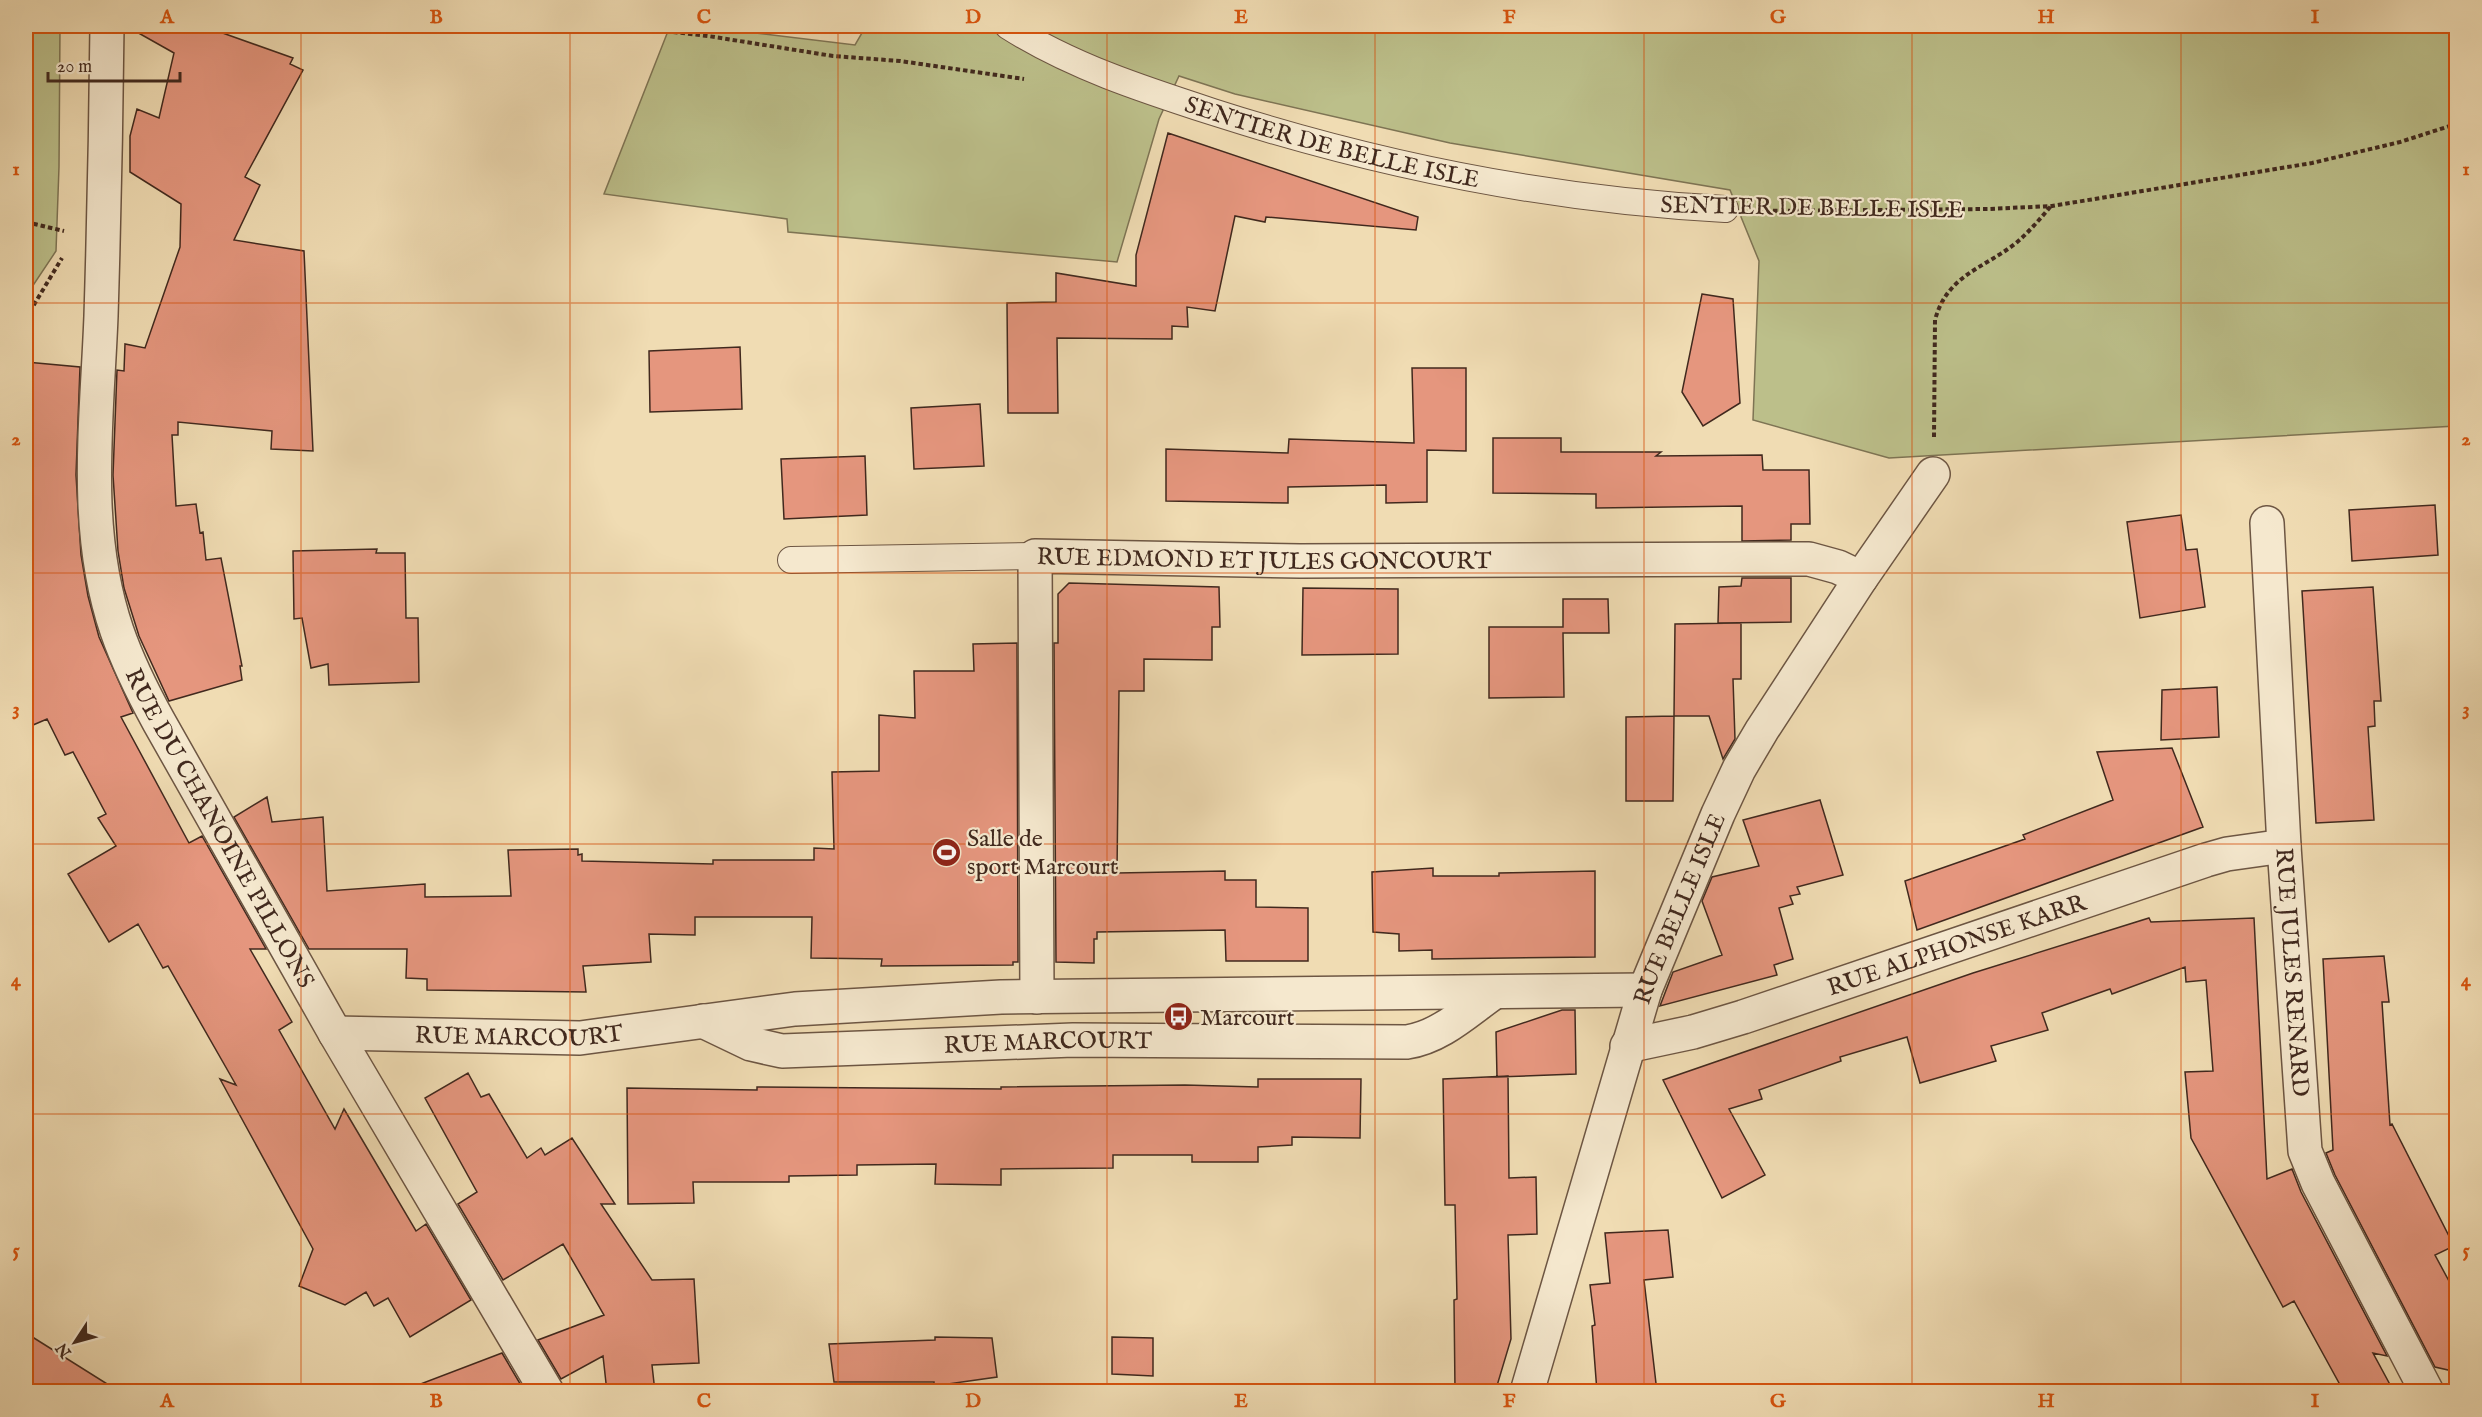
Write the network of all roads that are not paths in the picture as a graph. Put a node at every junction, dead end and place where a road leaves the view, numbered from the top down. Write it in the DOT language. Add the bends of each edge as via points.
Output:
graph roads {
  1 [pos="107,26"];
  2 [pos="1008,26"];
  3 [pos="1725,209"];
  4 [pos="1933,474"];
  5 [pos="2266,523"];
  6 [pos="1035,556"];
  7 [pos="791,560"];
  8 [pos="1861,578"];
  9 [pos="2284,846"];
  10 [pos="1645,990"];
  11 [pos="1493,993"];
  12 [pos="1037,997"];
  13 [pos="703,1021"];
  14 [pos="335,1033"];
  15 [pos="1627,1046"];
  16 [pos="547,1392"];
  17 [pos="1527,1392"];
  18 [pos="2427,1392"];
  1 -- 14 [label="street, RUE DU CHANOINE PILLONS" via="104,204 92,244 94,491 101,563 116,630 147,701"];
  2 -- 3 [label="lane, SENTIER DE BELLE ISLE" via="1082,65 1288,135 1456,175 1645,204"];
  4 -- 8 [label="street, RUE BELLE ISLE"];
  5 -- 9 [label="street, RUE JULES RENARD"];
  6 -- 7 [label="lane"];
  6 -- 8 [label="street, RUE EDMOND ET JULES GONCOURT" via="1300,561 1809,559"];
  6 -- 12 [label="street, RUE EDMOND ET JULES GONCOURT"];
  8 -- 10 [label="street, RUE BELLE ISLE" via="1739,769"];
  9 -- 15 [label="street, RUE ALPHONSE KARR" via="2206,860 1734,1020"];
  9 -- 18 [label="street, RUE JULES RENARD" via="2305,1151"];
  10 -- 11 [label="street, RUE MARCOURT"];
  10 -- 15 [label="street, RUE BELLE ISLE"];
  11 -- 12 [label="street, RUE MARCOURT"];
  11 -- 13 [label="street, RUE MARCOURT" via="1437,1033 1407,1042 1073,1040 782,1051 751,1044"];
  12 -- 13 [label="street, RUE MARCOURT" via="806,1008"];
  13 -- 14 [label="street, RUE MARCOURT" via="580,1038"];
  14 -- 16 [label="street, RUE DU CHANOINE PILLONS"];
  15 -- 17 [label="street, RUE BELLE ISLE"];
}
